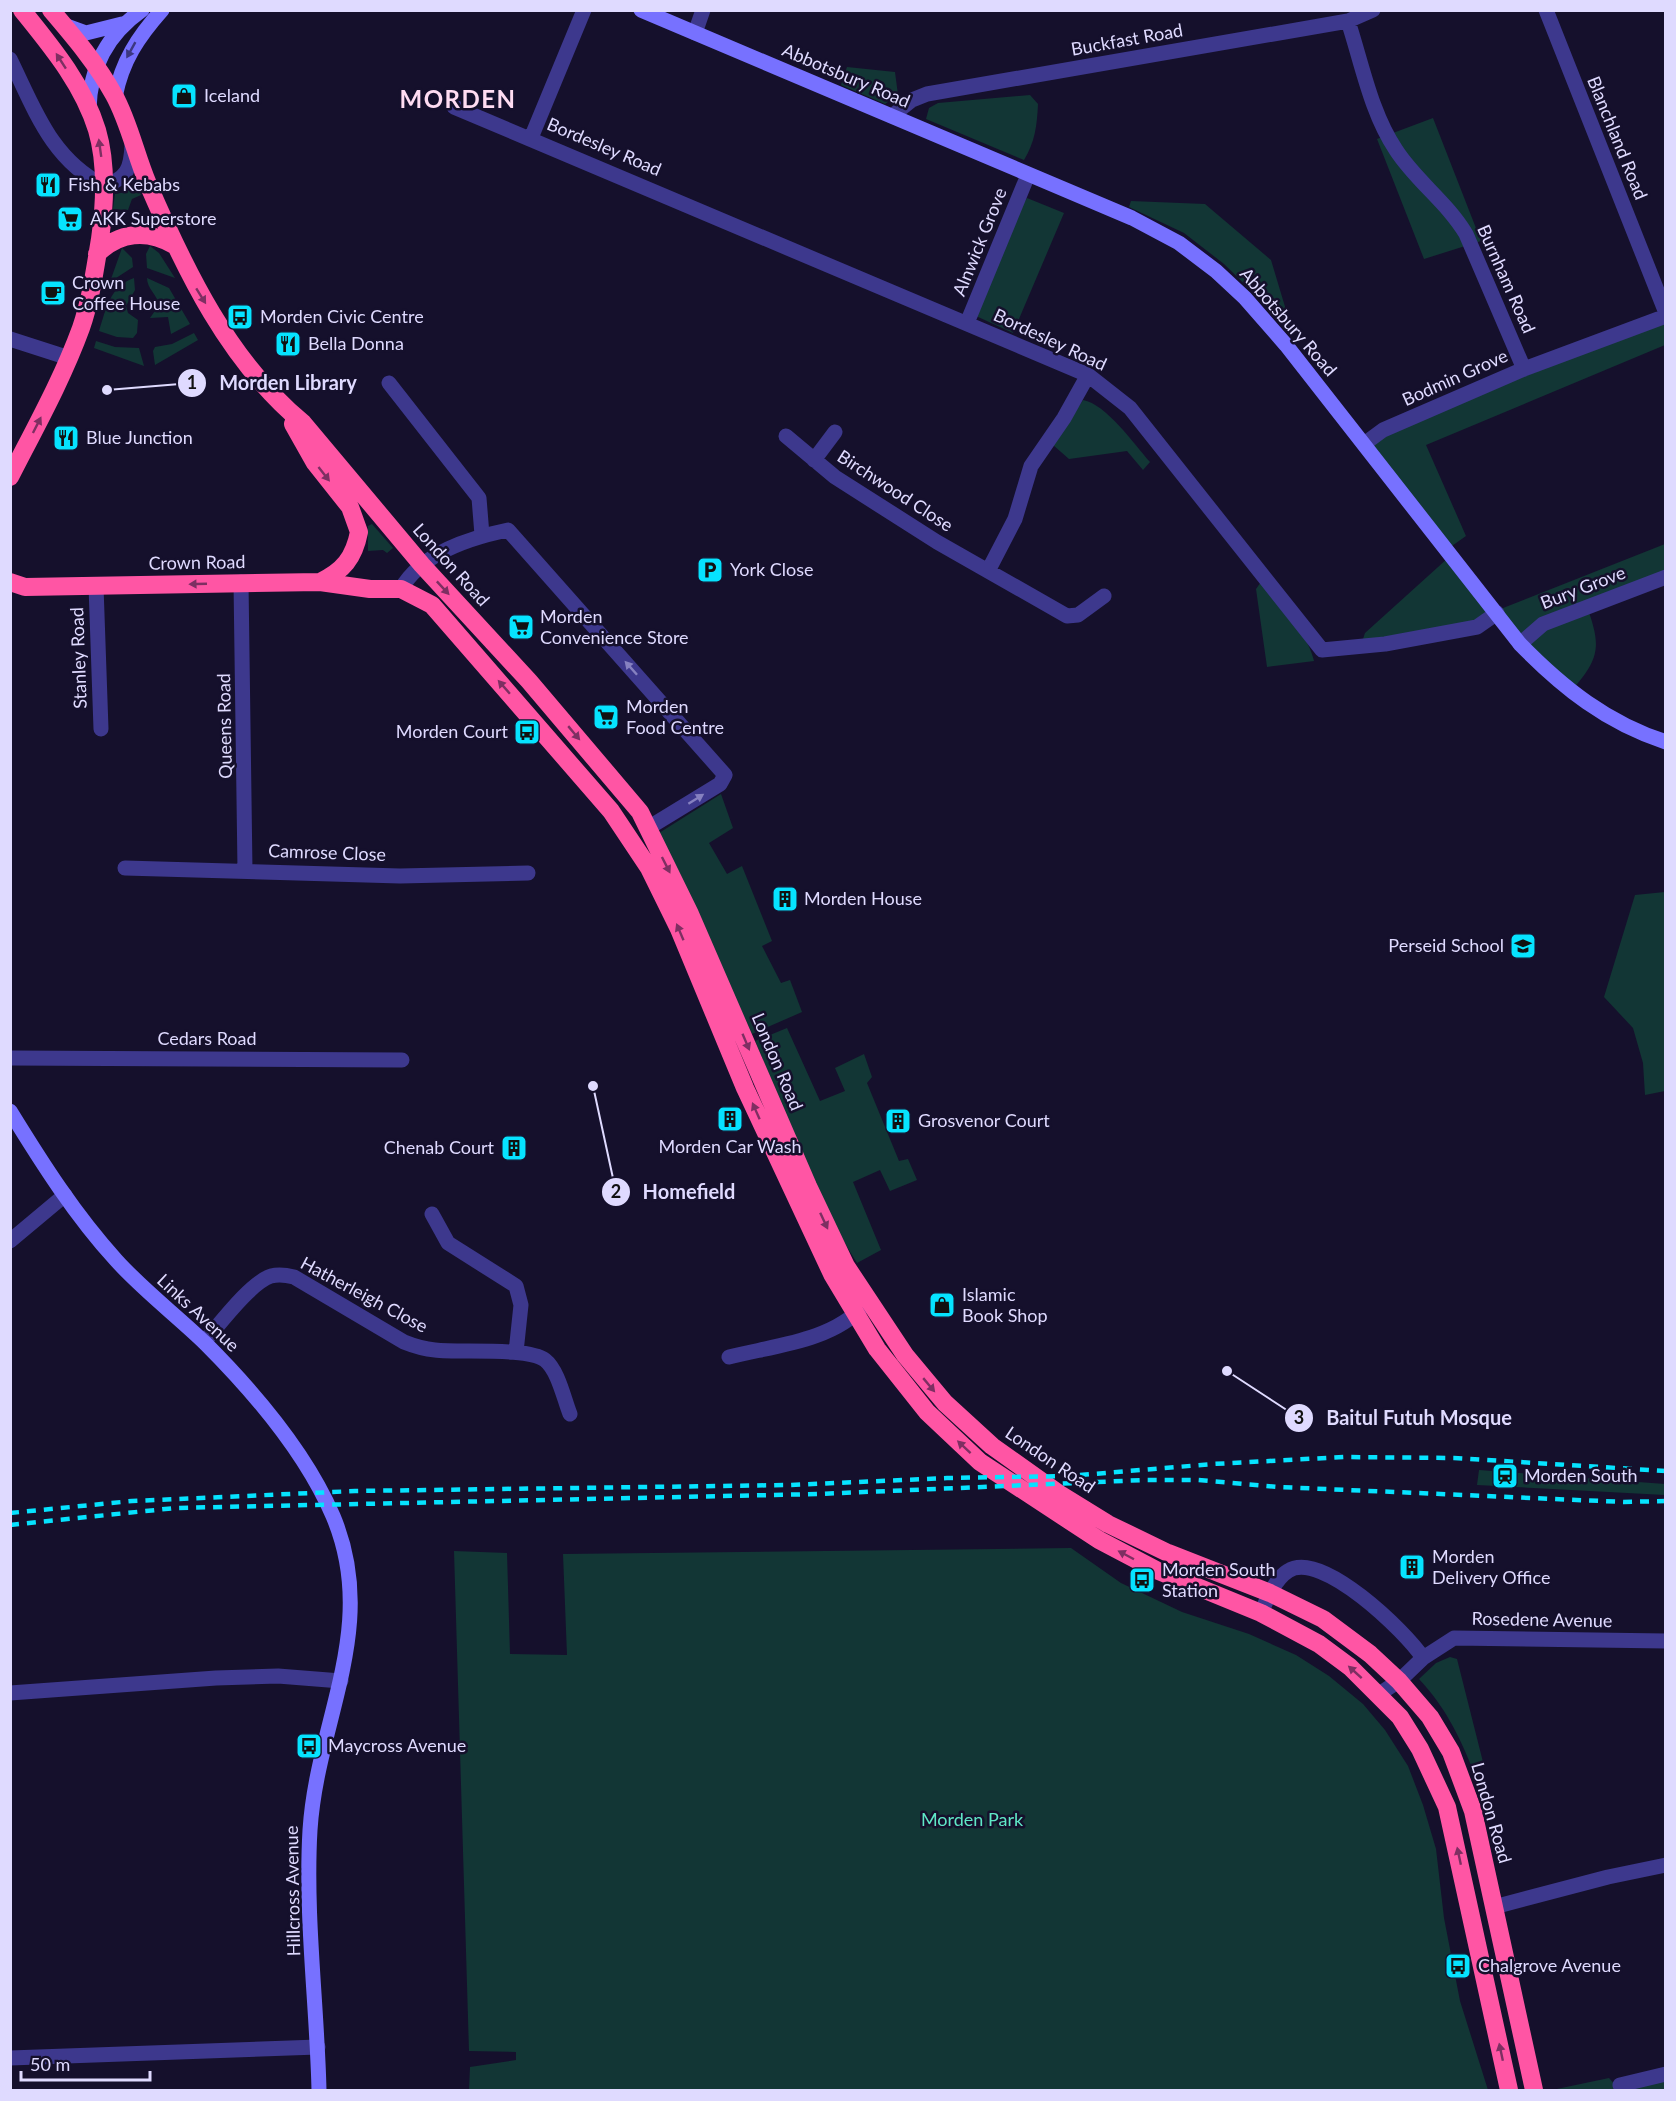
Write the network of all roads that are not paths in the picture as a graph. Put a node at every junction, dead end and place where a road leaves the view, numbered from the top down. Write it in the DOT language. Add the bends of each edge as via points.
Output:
graph roads {
  1 [pos="22,10"];
  2 [pos="51,10"];
  3 [pos="142,10"];
  4 [pos="162,10"];
  5 [pos="584,10"];
  6 [pos="641,10"];
  7 [pos="703,10"];
  8 [pos="1373,10"];
  9 [pos="1546,10"];
  10 [pos="1348,21"];
  11 [pos="123,24"];
  12 [pos="64,26"];
  13 [pos="695,33"];
  14 [pos="10,59"];
  15 [pos="96,66"];
  16 [pos="115,97"];
  17 [pos="454,107"];
  18 [pos="89,112"];
  19 [pos="892,117"];
  20 [pos="531,138"];
  21 [pos="132,145"];
  22 [pos="1028,175"];
  23 [pos="104,186"];
  24 [pos="174,245"];
  25 [pos="98,254"];
  26 [pos="1665,315"];
  27 [pos="967,323"];
  28 [pos="10,339"];
  29 [pos="69,358"];
  30 [pos="1524,369"];
  31 [pos="1088,375"];
  32 [pos="389,383"];
  33 [pos="283,406"];
  34 [pos="835,432"];
  35 [pos="786,436"];
  36 [pos="1364,444"];
  37 [pos="814,460"];
  38 [pos="10,477"];
  39 [pos="482,535"];
  40 [pos="422,565"];
  41 [pos="988,571"];
  42 [pos="1665,577"];
  43 [pos="241,582"];
  44 [pos="320,582"];
  45 [pos="15,586"];
  46 [pos="96,586"];
  47 [pos="400,589"];
  48 [pos="1104,596"];
  49 [pos="1497,614"];
  50 [pos="1520,644"];
  51 [pos="101,729"];
  52 [pos="1665,742"];
  53 [pos="648,828"];
  54 [pos="125,868"];
  55 [pos="245,870"];
  56 [pos="528,873"];
  57 [pos="10,1058"];
  58 [pos="402,1060"];
  59 [pos="10,1111"];
  60 [pos="64,1195"];
  61 [pos="432,1214"];
  62 [pos="10,1241"];
  63 [pos="868,1300"];
  64 [pos="856,1315"];
  65 [pos="204,1342"];
  66 [pos="516,1352"];
  67 [pos="729,1357"];
  68 [pos="570,1414"];
  69 [pos="345,1551"];
  70 [pos="1270,1593"];
  71 [pos="1261,1613"];
  72 [pos="1665,1641"];
  73 [pos="1423,1658"];
  74 [pos="340,1681"];
  75 [pos="1400,1681"];
  76 [pos="10,1693"];
  77 [pos="1378,1694"];
  78 [pos="1665,1865"];
  79 [pos="1494,1907"];
  80 [pos="318,2047"];
  81 [pos="10,2058"];
  82 [pos="1665,2074"];
  83 [pos="319,2091"];
  84 [pos="1509,2091"];
  85 [pos="1533,2091"];
  86 [pos="1622,2091"];
  18 -- 1 [label="highway, one-way" via="79,89"];
  2 -- 12 [label="highway, London Road"];
  3 -- 11 [label="street"];
  4 -- 16 [label="street, one-way" via="129,53"];
  5 -- 20 [label="street, Bordesley Road"];
  6 -- 13 [label="street, Abbotsbury Road"];
  7 -- 13 [label="street"];
  8 -- 10 [label="street, Buckfast Road"];
  9 -- 26 [label="street, Blanchland Road"];
  10 -- 19 [label="street, Buckfast Road" via="927,94 912,100"];
  10 -- 30 [label="street, Burnham Road" via="1382,125 1396,151 1456,217 1466,234"];
  11 -- 12 [label="street" via="86,33"];
  11 -- 15 [label="street" via="104,48"];
  12 -- 15 [label="highway, London Road"];
  13 -- 19 [label="street, Abbotsbury Road"];
  14 -- 23 [label="street" via="46,132 66,161 81,175"];
  15 -- 16 [label="highway, London Road"];
  15 -- 18 [label="street" via="90,83"];
  16 -- 21 [label="highway, London Road"];
  17 -- 20 [label="street, Bordesley Road"];
  23 -- 18 [label="highway, one-way" via="100,144"];
  19 -- 22 [label="street, Abbotsbury Road"];
  20 -- 27 [label="street, Bordesley Road"];
  21 -- 23 [label="street" via="126,175"];
  21 -- 24 [label="highway, London Road"];
  22 -- 27 [label="street, Alnwick Grove"];
  22 -- 36 [label="street, Abbotsbury Road" via="1132,218 1179,243 1216,271 1286,345"];
  23 -- 25 [label="highway"];
  24 -- 25 [label="highway" via="164,239 134,234 109,242"];
  24 -- 33 [label="highway, London Road, one-way" via="213,315"];
  25 -- 29 [label="highway" via="89,300"];
  26 -- 30 [label="street, Bodmin Grove"];
  27 -- 31 [label="street, Bordesley Road"];
  28 -- 29 [label="street"];
  38 -- 29 [label="highway, one-way"];
  30 -- 36 [label="street, Bodmin Grove" via="1383,430"];
  31 -- 41 [label="street" via="1031,466 1015,519"];
  31 -- 49 [label="street, Bordesley Road" via="1130,408 1322,650 1385,644 1477,627"];
  32 -- 39 [label="street" via="479,498"];
  33 -- 40 [label="highway, London Road" via="303,423"];
  33 -- 44 [label="highway, one-way" via="315,463 350,507 359,532 347,564 339,573"];
  34 -- 37 [label="street"];
  35 -- 37 [label="street, Birchwood Close"];
  36 -- 49 [label="street, Abbotsbury Road"];
  37 -- 41 [label="street, Birchwood Close" via="835,477"];
  39 -- 40 [label="street"];
  53 -- 39 [label="street, one-way" via="720,784 725,775 508,530"];
  40 -- 47 [label="street"];
  40 -- 53 [label="highway, London Road, one-way" via="627,795"];
  41 -- 48 [label="street, Birchwood Close" via="1067,616 1078,615"];
  42 -- 50 [label="street, Bury Grove" via="1543,624"];
  43 -- 44 [label="highway, Crown Road"];
  43 -- 46 [label="highway, Crown Road, one-way"];
  43 -- 55 [label="street, Queens Road"];
  44 -- 47 [label="highway, Crown Road"];
  45 -- 46 [label="highway, Crown Road"];
  46 -- 51 [label="street, Stanley Road"];
  64 -- 47 [label="highway, one-way" via="792,1190 679,928 649,868 610,811 432,605"];
  49 -- 50 [label="street, Abbotsbury Road"];
  50 -- 52 [label="street, Abbotsbury Road" via="1555,680 1586,704"];
  53 -- 63 [label="highway, London Road, one-way" via="716,972 813,1196 846,1266"];
  54 -- 55 [label="street, Camrose Close"];
  55 -- 56 [label="street, Camrose Close" via="400,876"];
  57 -- 58 [label="street, Cedars Road"];
  59 -- 60 [label="street, Links Avenue"];
  60 -- 62 [label="street"];
  60 -- 65 [label="street, Links Avenue" via="121,1266"];
  61 -- 66 [label="street" via="448,1243 516,1286 521,1305"];
  63 -- 64 [label="street"];
  63 -- 70 [label="highway, London Road, one-way" via="905,1355 945,1403 992,1446 1108,1524 1167,1553"];
  64 -- 67 [label="street" via="832,1331"];
  71 -- 64 [label="highway, one-way" via="1156,1570 1047,1508 980,1462 927,1412"];
  65 -- 66 [label="street, Hatherleigh Close" via="252,1290 270,1276 283,1274 404,1342 422,1348"];
  65 -- 69 [label="street, Links Avenue" via="265,1410 302,1461 332,1514"];
  66 -- 68 [label="street, Hatherleigh Close" via="547,1361"];
  69 -- 74 [label="street, Hillcross Avenue" via="351,1628"];
  70 -- 71 [label="street"];
  70 -- 73 [label="street" via="1288,1570 1301,1567 1338,1579 1399,1628"];
  70 -- 75 [label="highway, London Road" via="1349,1636"];
  77 -- 71 [label="highway, one-way" via="1319,1644"];
  72 -- 73 [label="street, Rosedene Avenue" via="1454,1638"];
  73 -- 75 [label="street, Rosedene Avenue"];
  74 -- 76 [label="street" via="297,1676 216,1678"];
  74 -- 80 [label="street, Hillcross Avenue" via="321,1756 310,1832"];
  75 -- 77 [label="street, Rosedene Avenue"];
  75 -- 79 [label="highway, London Road" via="1430,1717 1464,1781"];
  84 -- 77 [label="highway, one-way" via="1447,1807 1420,1749"];
  78 -- 79 [label="street"];
  79 -- 85 [label="highway, London Road"];
  80 -- 81 [label="street"];
  80 -- 83 [label="street, Hillcross Avenue"];
  82 -- 86 [label="street" via="1620,2085"];
}
